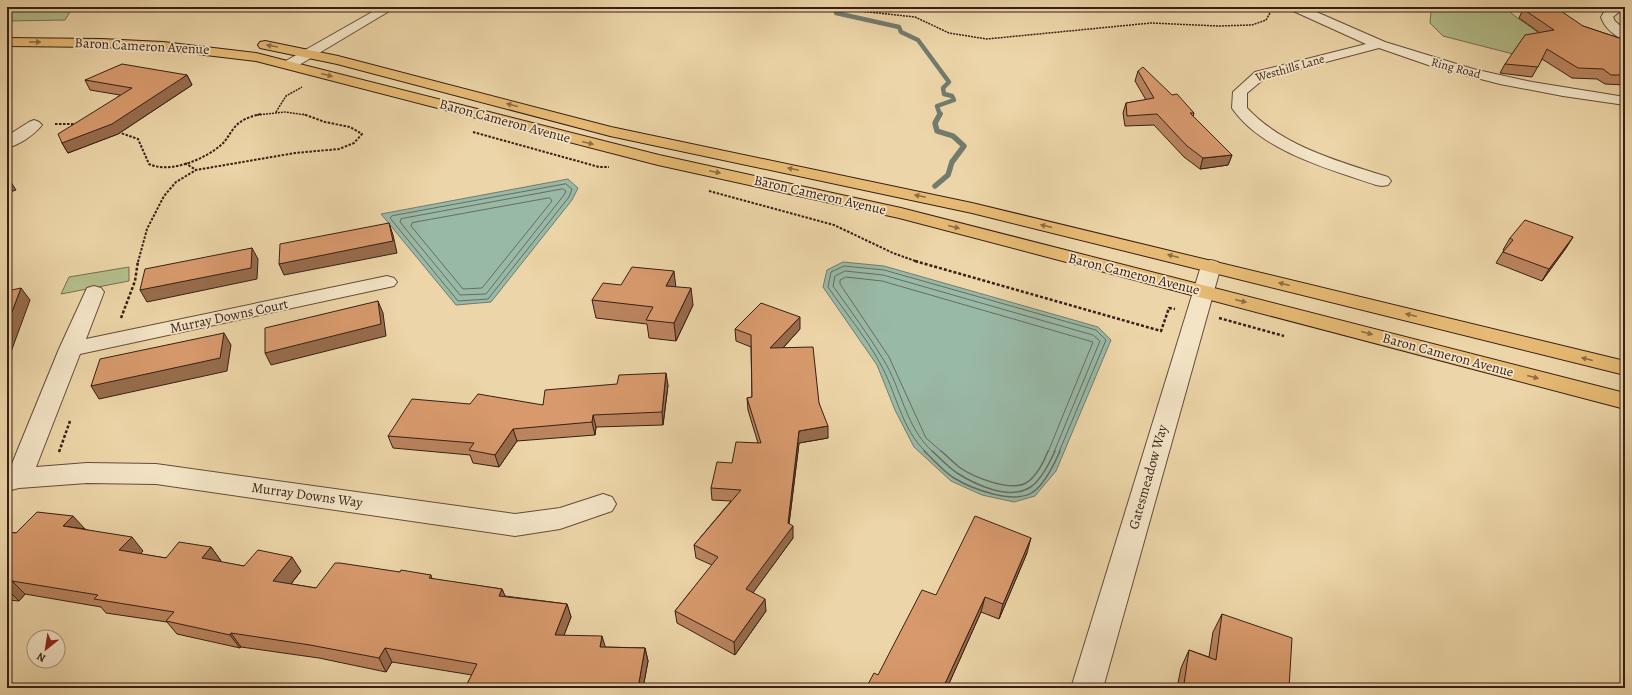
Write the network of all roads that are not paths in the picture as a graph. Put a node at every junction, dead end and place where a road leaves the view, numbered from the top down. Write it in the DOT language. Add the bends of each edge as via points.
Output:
graph roads {
  1 [pos="390,7"];
  2 [pos="1295,7"];
  3 [pos="1619,7"];
  4 [pos="7,32"];
  5 [pos="178,34"];
  6 [pos="1625,36"];
  7 [pos="7,42"];
  8 [pos="256,43"];
  9 [pos="1380,44"];
  10 [pos="310,54"];
  11 [pos="289,65"];
  12 [pos="1625,101"];
  13 [pos="34,125"];
  14 [pos="7,143"];
  15 [pos="1382,182"];
  16 [pos="1211,266"];
  17 [pos="387,282"];
  18 [pos="94,292"];
  19 [pos="1200,302"];
  20 [pos="70,349"];
  21 [pos="1625,368"];
  22 [pos="1625,401"];
  23 [pos="13,479"];
  24 [pos="603,504"];
  25 [pos="1087,688"];
  1 -- 10 [label="street"];
  2 -- 9 [label="street, Ring Road"];
  3 -- 6 [label="street" via="1607,17 1609,23"];
  4 -- 5 [label="main road, Baron Cameron Avenue"];
  7 -- 11 [label="main road, Baron Cameron Avenue, one-way" via="150,44 223,51"];
  10 -- 8 [label="main road, Baron Cameron Avenue, one-way"];
  9 -- 12 [label="street, Ring Road" via="1482,76 1555,91"];
  9 -- 15 [label="street, Westhills Lane" via="1260,74 1242,87 1238,96 1239,105 1245,115 1270,136 1310,156"];
  10 -- 11 [label="street"];
  16 -- 10 [label="main road, Baron Cameron Avenue, one-way" via="972,208 610,131"];
  11 -- 19 [label="main road, Baron Cameron Avenue, one-way" via="658,160 901,213"];
  13 -- 14 [label="street"];
  16 -- 19 [label="street, Gatesmeadow Way"];
  21 -- 16 [label="main road, Baron Cameron Avenue, one-way"];
  17 -- 20 [label="street, Murray Downs Court"];
  18 -- 20 [label="street"];
  19 -- 22 [label="main road, Baron Cameron Avenue, one-way"];
  19 -- 25 [label="street, Gatesmeadow Way"];
  20 -- 23 [label="street"];
  23 -- 24 [label="street, Murray Downs Way" via="87,473 156,474 515,525 545,523 579,514"];
}
